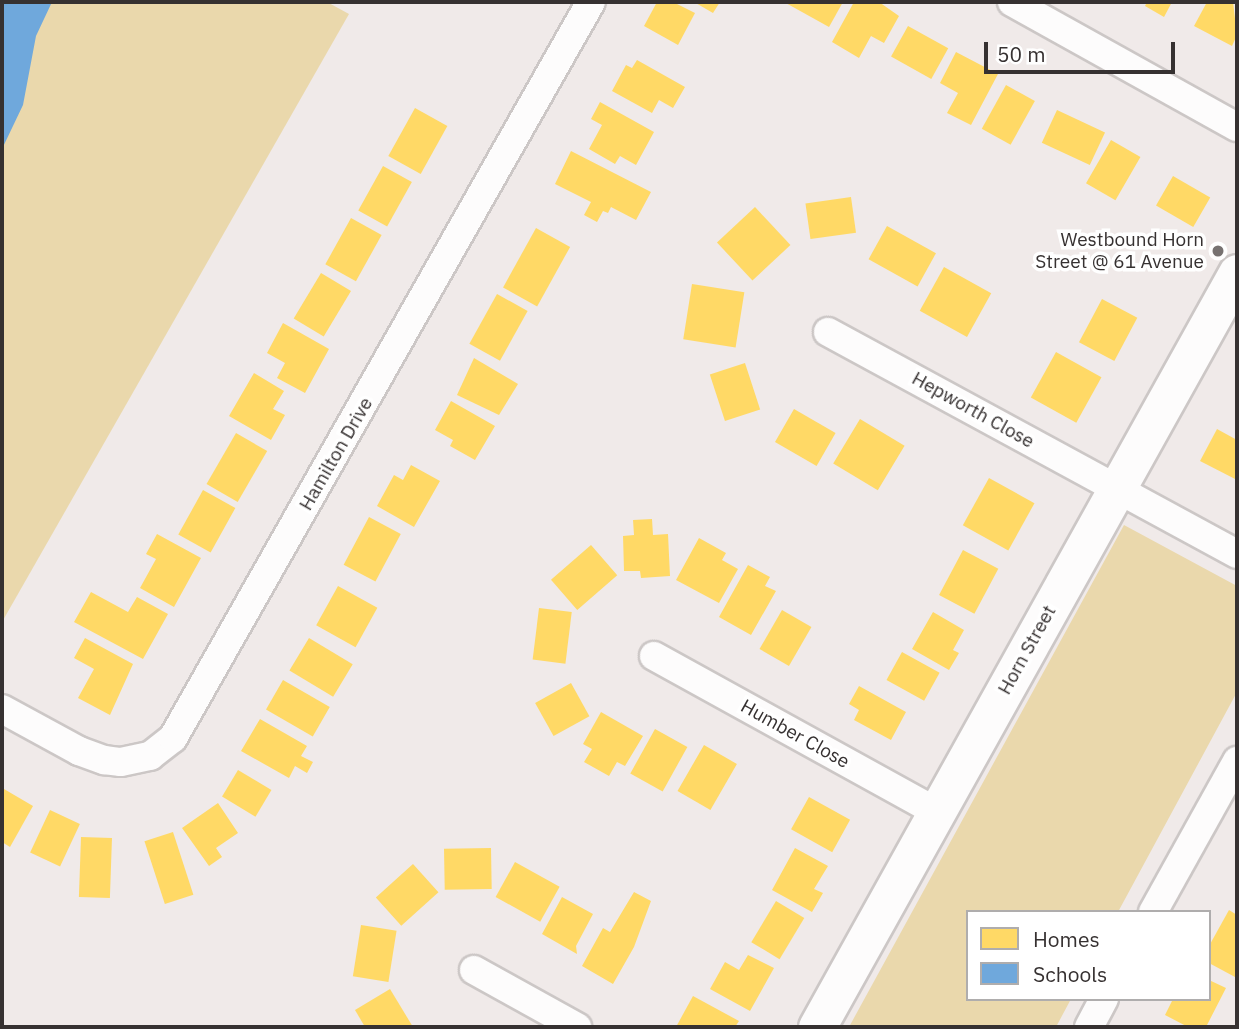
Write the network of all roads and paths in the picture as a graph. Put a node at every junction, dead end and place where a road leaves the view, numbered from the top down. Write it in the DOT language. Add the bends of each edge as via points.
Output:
graph roads {
  1 [pos="591,2"];
  2 [pos="1012,2"];
  3 [pos="1237,127"];
  4 [pos="1237,273"];
  5 [pos="828,332"];
  6 [pos="1116,491"];
  7 [pos="1237,554"];
  8 [pos="654,656"];
  9 [pos="2,709"];
  10 [pos="1237,761"];
  11 [pos="937,812"];
  12 [pos="1154,910"];
  13 [pos="474,970"];
  14 [pos="1103,1001"];
  15 [pos="577,1027"];
  16 [pos="817,1027"];
  17 [pos="1088,1027"];
  1 -- 9 [label="street, Hamilton Drive" via="173,737 150,756 104,760"];
  2 -- 3 [label="street"];
  4 -- 6 [label="street, Horn Street"];
  5 -- 6 [label="street, Hepworth Close"];
  6 -- 7 [label="street, Hepworth Close"];
  6 -- 11 [label="street, Horn Street"];
  8 -- 11 [label="street, Humber Close"];
  10 -- 12 [label="street"];
  11 -- 16 [label="street, Horn Street"];
  13 -- 15 [label="street"];
  14 -- 17 [label="street"];
}
